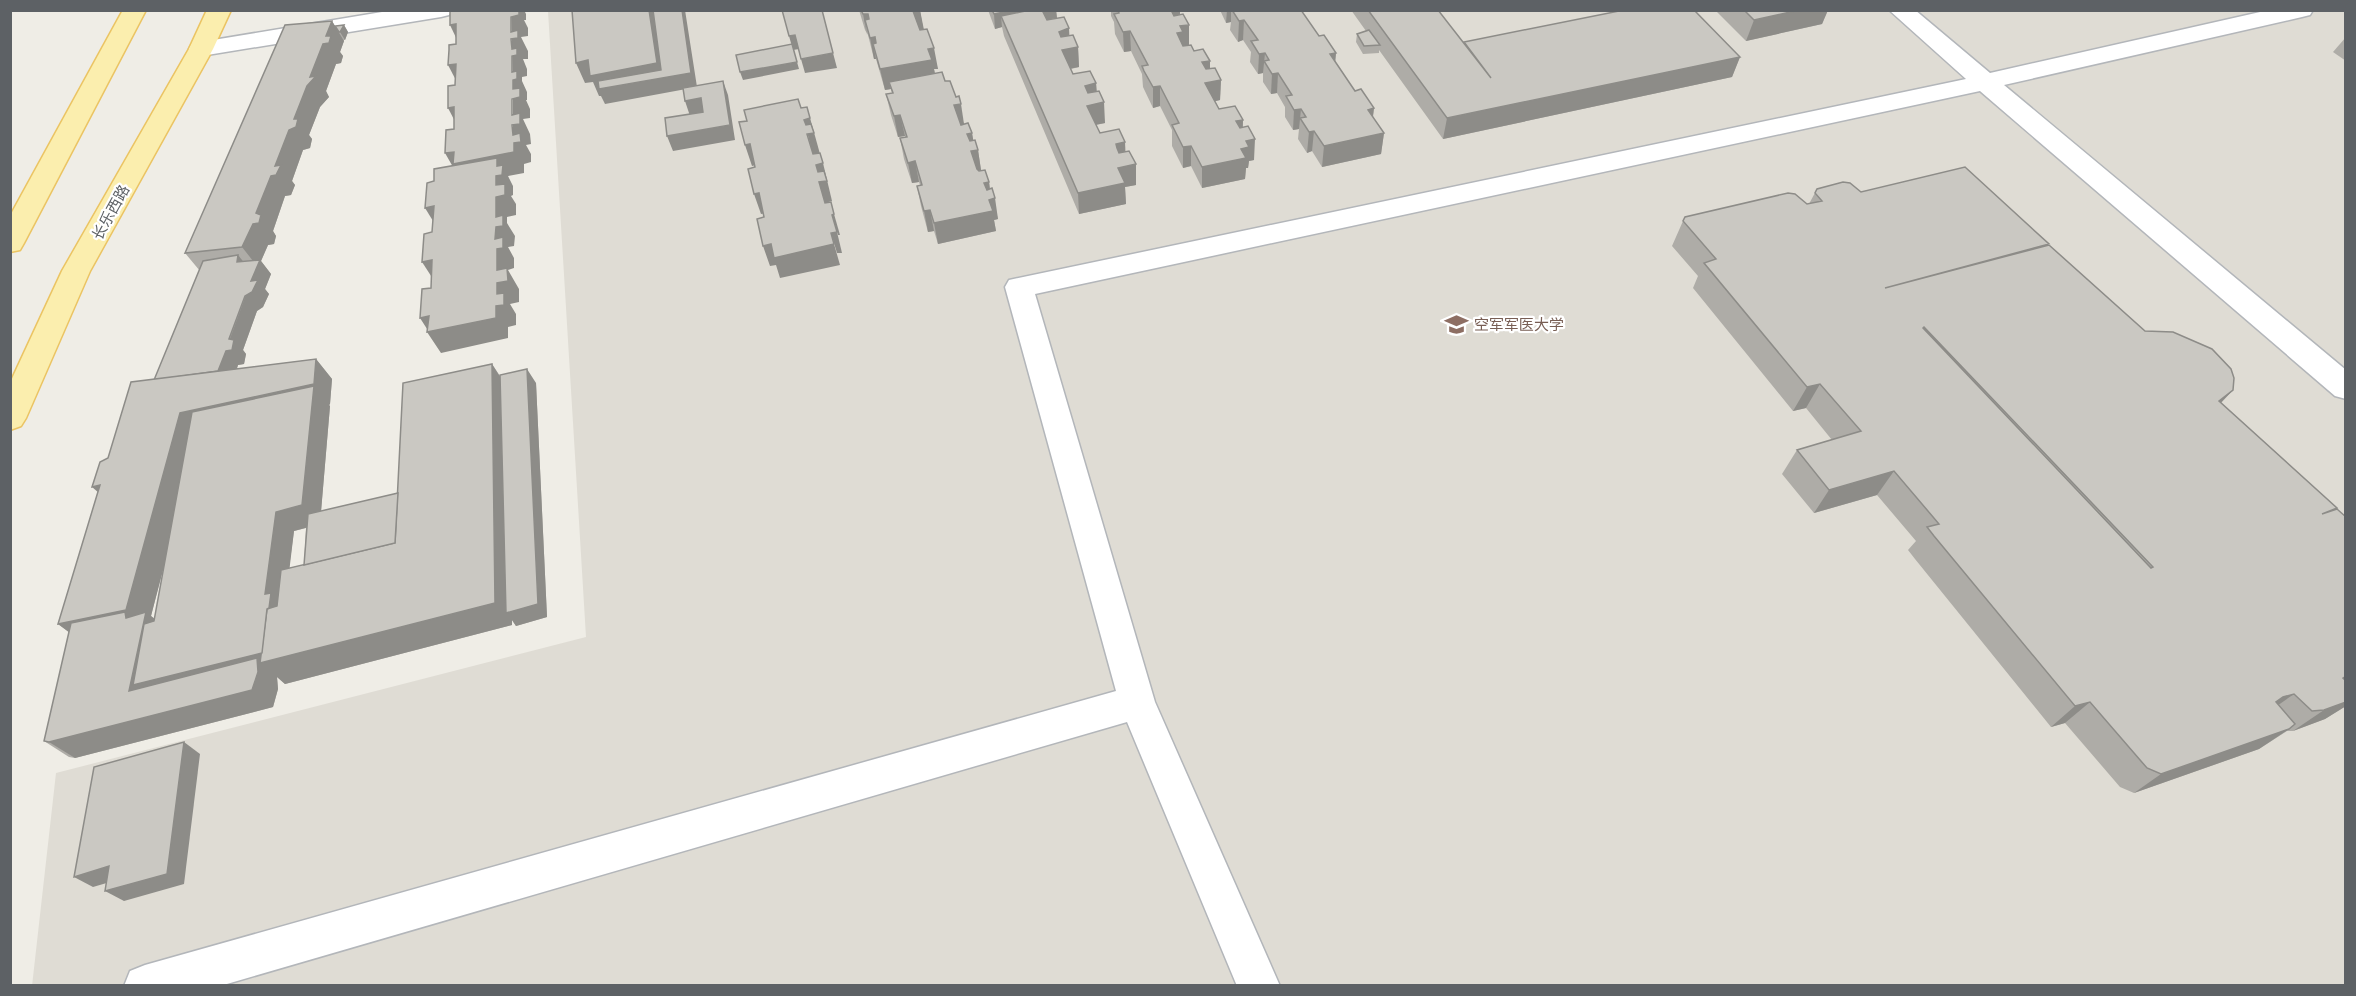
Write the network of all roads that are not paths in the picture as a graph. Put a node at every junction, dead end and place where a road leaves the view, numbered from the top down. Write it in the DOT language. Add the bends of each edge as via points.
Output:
graph roads {
  1 [pos="135,10"];
  2 [pos="219,10"];
  3 [pos="441,10"];
  4 [pos="1900,10"];
  5 [pos="2302,10"];
  6 [pos="201,49"];
  7 [pos="1983,83"];
  8 [pos="10,243"];
  9 [pos="2346,388"];
  10 [pos="10,418"];
  11 [pos="1137,702"];
  12 [pos="145,986"];
  13 [pos="1259,986"];
  1 -- 8 [label="main road"];
  2 -- 6 [label="main road, 长乐西路"];
  3 -- 6 [label="street"];
  4 -- 7 [label="street"];
  5 -- 7 [label="street"];
  6 -- 10 [label="main road, 长乐西路" via="76,271"];
  7 -- 9 [label="street"];
  7 -- 11 [label="street" via="1019,287"];
  11 -- 12 [label="street"];
  11 -- 13 [label="street"];
}
